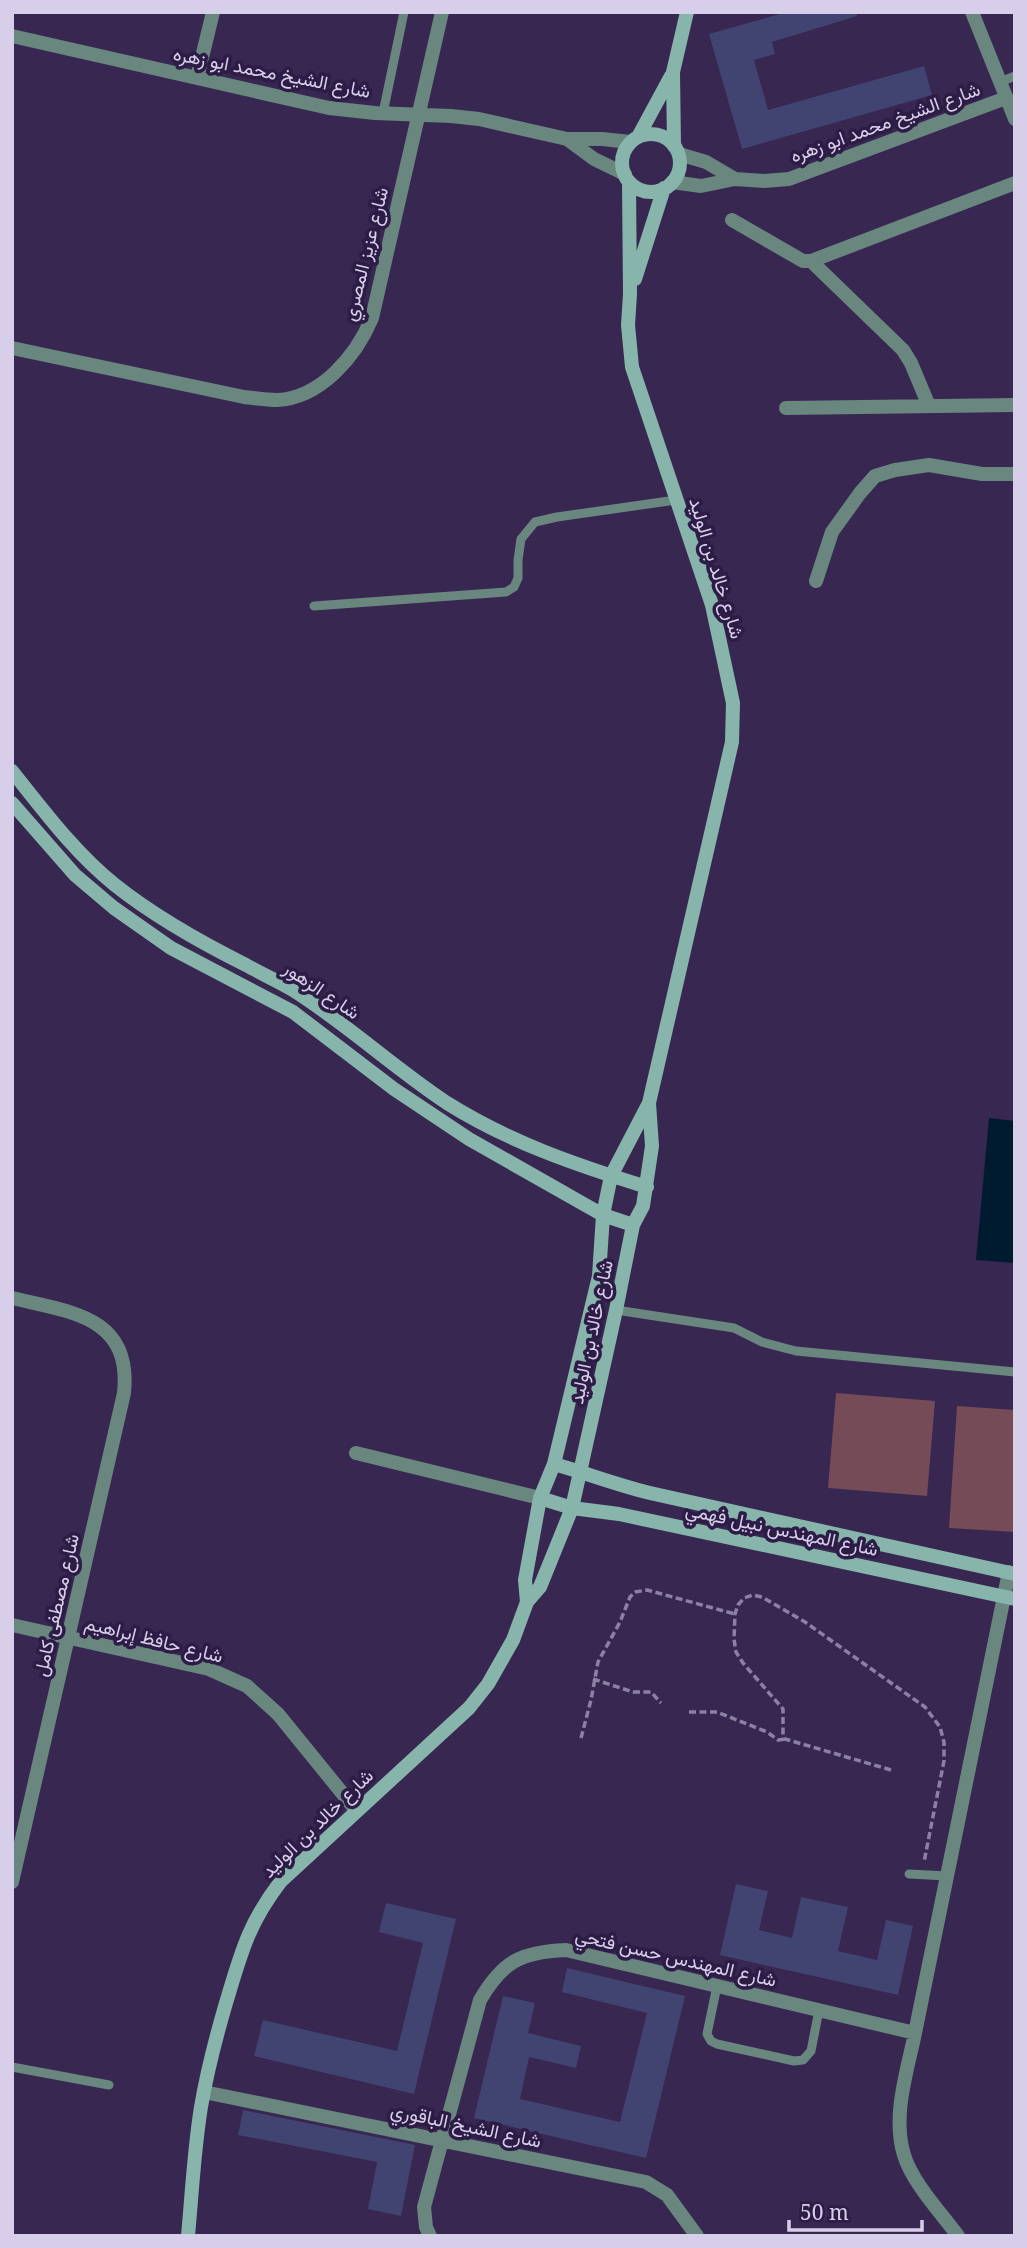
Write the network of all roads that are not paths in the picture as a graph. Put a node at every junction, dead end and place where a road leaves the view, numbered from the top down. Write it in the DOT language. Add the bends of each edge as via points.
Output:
graph roads {
  1 [pos="213,12"];
  2 [pos="404,12"];
  3 [pos="442,12"];
  4 [pos="687,12"];
  5 [pos="972,12"];
  6 [pos="12,36"];
  7 [pos="673,72"];
  8 [pos="1015,76"];
  9 [pos="197,78"];
  10 [pos="1000,82"];
  11 [pos="1006,98"];
  12 [pos="383,113"];
  13 [pos="418,114"];
  14 [pos="1015,119"];
  15 [pos="567,139"];
  16 [pos="634,139"];
  17 [pos="677,150"];
  18 [pos="627,178"];
  19 [pos="735,179"];
  20 [pos="1015,183"];
  21 [pos="668,185"];
  22 [pos="733,220"];
  23 [pos="811,261"];
  24 [pos="631,294"];
  25 [pos="12,348"];
  26 [pos="1015,405"];
  27 [pos="929,407"];
  28 [pos="786,408"];
  29 [pos="1015,474"];
  30 [pos="676,500"];
  31 [pos="816,581"];
  32 [pos="314,606"];
  33 [pos="12,771"];
  34 [pos="12,803"];
  35 [pos="649,1103"];
  36 [pos="611,1176"];
  37 [pos="647,1186"];
  38 [pos="603,1215"];
  39 [pos="633,1225"];
  40 [pos="12,1298"];
  41 [pos="616,1310"];
  42 [pos="1015,1372"];
  43 [pos="356,1453"];
  44 [pos="554,1464"];
  45 [pos="580,1471"];
  46 [pos="541,1498"];
  47 [pos="572,1507"];
  48 [pos="1012,1573"];
  49 [pos="1009,1598"];
  50 [pos="527,1602"];
  51 [pos="12,1625"];
  52 [pos="68,1638"];
  53 [pos="356,1810"];
  54 [pos="909,1874"];
  55 [pos="947,1876"];
  56 [pos="12,1882"];
  57 [pos="717,1986"];
  58 [pos="819,2010"];
  59 [pos="915,2034"];
  60 [pos="12,2067"];
  61 [pos="109,2085"];
  62 [pos="204,2092"];
  63 [pos="442,2140"];
  64 [pos="188,2236"];
  65 [pos="430,2236"];
  66 [pos="697,2236"];
  67 [pos="958,2236"];
  1 -- 9 [label="street"];
  2 -- 12 [label="lane"];
  3 -- 13 [label="street, شارع عزيز المصري"];
  4 -- 7 [label="street"];
  5 -- 10 [label="street"];
  6 -- 9 [label="street, شارع الشيخ محمد ابو زهره"];
  7 -- 16 [label="street"];
  7 -- 17 [label="street"];
  8 -- 10 [label="lane"];
  9 -- 12 [label="street, شارع الشيخ محمد ابو زهره" via="330,108"];
  10 -- 11 [label="street"];
  11 -- 14 [label="street"];
  11 -- 19 [label="street, شارع الشيخ محمد ابو زهره" via="789,179"];
  12 -- 13 [label="street, شارع الشيخ محمد ابو زهره"];
  13 -- 15 [label="street, شارع الشيخ محمد ابو زهره" via="479,119"];
  13 -- 25 [label="street, شارع عزيز المصري" via="372,318 354,352 305,393 278,400 244,397"];
  15 -- 16 [label="street, شارع الشيخ محمد ابو زهره"];
  15 -- 18 [label="street, شارع الشيخ محمد ابو زهره"];
  16 -- 17 [label="street" via="658,135"];
  16 -- 18 [label="street" via="622,158"];
  17 -- 19 [label="street, شارع الشيخ محمد ابو زهره"];
  17 -- 21 [label="street" via="678,174"];
  18 -- 21 [label="street" via="649,192"];
  18 -- 24 [label="street, شارع خالد بن الوليد"];
  19 -- 21 [label="street, شارع الشيخ محمد ابو زهره" via="701,186"];
  20 -- 23 [label="street"];
  21 -- 24 [label="street, شارع خالد بن الوليد"];
  22 -- 23 [label="street" via="803,261"];
  23 -- 27 [label="street" via="903,350"];
  24 -- 30 [label="street, شارع خالد بن الوليد" via="632,367"];
  26 -- 27 [label="street"];
  27 -- 28 [label="street"];
  29 -- 31 [label="street" via="929,465 875,476 832,532"];
  30 -- 32 [label="lane" via="535,522 521,538 518,578 506,592"];
  30 -- 35 [label="street, شارع خالد بن الوليد" via="712,606 733,703 733,742"];
  33 -- 36 [label="street, شارع الزهور" via="78,851 116,886 201,941 294,990 402,1072 495,1131"];
  34 -- 38 [label="street, شارع الزهور" via="75,875 171,948 293,1012 439,1120"];
  35 -- 36 [label="street, شارع خالد بن الوليد"];
  35 -- 37 [label="street, شارع خالد بن الوليد" via="652,1146"];
  36 -- 37 [label="street, شارع الزهور"];
  36 -- 38 [label="street, شارع خالد بن الوليد"];
  37 -- 39 [label="street, شارع خالد بن الوليد"];
  38 -- 39 [label="street, شارع الزهور"];
  38 -- 44 [label="street, شارع خالد بن الوليد" via="599,1276"];
  39 -- 41 [label="street, شارع خالد بن الوليد"];
  40 -- 52 [label="street, شارع مصطفى كامل" via="82,1315 99,1324 122,1354 126,1374"];
  41 -- 42 [label="lane" via="734,1328 796,1351"];
  41 -- 45 [label="street, شارع خالد بن الوليد"];
  43 -- 46 [label="street"];
  44 -- 45 [label="street, شارع المهندس نبيل فهمي"];
  44 -- 46 [label="street, شارع خالد بن الوليد"];
  45 -- 47 [label="street, شارع خالد بن الوليد"];
  45 -- 48 [label="street, شارع المهندس نبيل فهمي" via="650,1493"];
  46 -- 47 [label="street, شارع المهندس نبيل فهمي"];
  46 -- 50 [label="street, شارع خالد بن الوليد" via="524,1580"];
  47 -- 49 [label="street, شارع المهندس نبيل فهمي"];
  47 -- 50 [label="street, شارع خالد بن الوليد" via="540,1587"];
  48 -- 49 [label="street"];
  49 -- 55 [label="street"];
  50 -- 53 [label="street, شارع خالد بن الوليد" via="501,1663 469,1708"];
  51 -- 52 [label="street, شارع حافظ إبراهيم"];
  52 -- 53 [label="street, شارع حافظ إبراهيم" via="209,1669 247,1686 278,1714"];
  52 -- 56 [label="street, شارع مصطفى كامل"];
  53 -- 62 [label="street, شارع خالد بن الوليد" via="281,1881 250,1928"];
  54 -- 55 [label="lane"];
  55 -- 59 [label="street"];
  57 -- 58 [label="street, شارع المهندس حسن فتحي"];
  57 -- 58 [label="lane" via="707,2034 717,2044 803,2060 811,2050"];
  57 -- 63 [label="street, شارع المهندس حسن فتحي" via="566,1950 539,1951 514,1961 494,1978 480,2000"];
  58 -- 59 [label="street, شارع المهندس حسن فتحي"];
  59 -- 67 [label="street" via="898,2131 904,2158"];
  60 -- 61 [label="lane"];
  62 -- 63 [label="street, شارع الشيخ الباقوري"];
  62 -- 64 [label="street, شارع خالد بن الوليد"];
  63 -- 65 [label="street, شارع المهندس حسن فتحي" via="424,2207"];
  63 -- 66 [label="street, شارع الشيخ الباقوري" via="646,2182 667,2195"];
}
